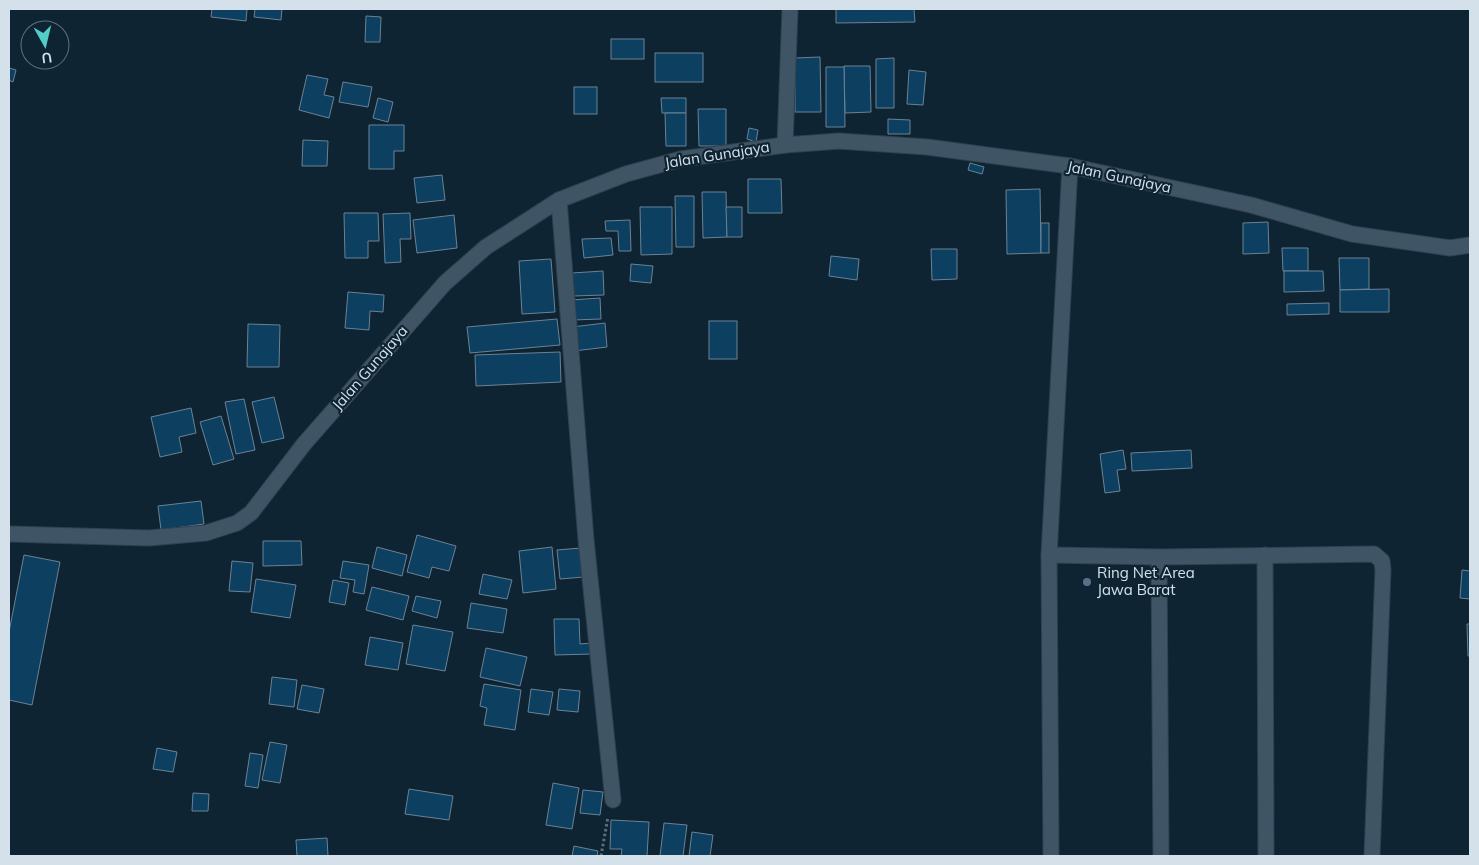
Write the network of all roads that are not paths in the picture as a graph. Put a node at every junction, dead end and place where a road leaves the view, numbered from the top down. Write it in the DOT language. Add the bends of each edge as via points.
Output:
graph roads {
  1 [pos="790,9"];
  2 [pos="785,144"];
  3 [pos="1070,166"];
  4 [pos="559,200"];
  5 [pos="1470,245"];
  6 [pos="9,534"];
  7 [pos="1049,555"];
  8 [pos="1265,555"];
  9 [pos="1159,557"];
  10 [pos="613,800"];
  11 [pos="1051,856"];
  12 [pos="1161,856"];
  13 [pos="1266,856"];
  14 [pos="1372,856"];
  1 -- 2 [label="street"];
  2 -- 3 [label="street, Jalan Gunajaya" via="839,141 927,147"];
  2 -- 4 [label="street, Jalan Gunajaya" via="681,159 626,174"];
  3 -- 5 [label="street, Jalan Gunajaya" via="1251,205 1352,234 1450,248"];
  3 -- 7 [label="street"];
  4 -- 6 [label="street, Jalan Gunajaya" via="486,247 445,283 304,444 251,512 236,523 206,533 149,538"];
  4 -- 10 [label="street" via="586,540"];
  7 -- 9 [label="street"];
  7 -- 11 [label="street"];
  8 -- 9 [label="street"];
  8 -- 13 [label="street"];
  8 -- 14 [label="street" via="1374,554 1382,561"];
  9 -- 12 [label="street"];
}
